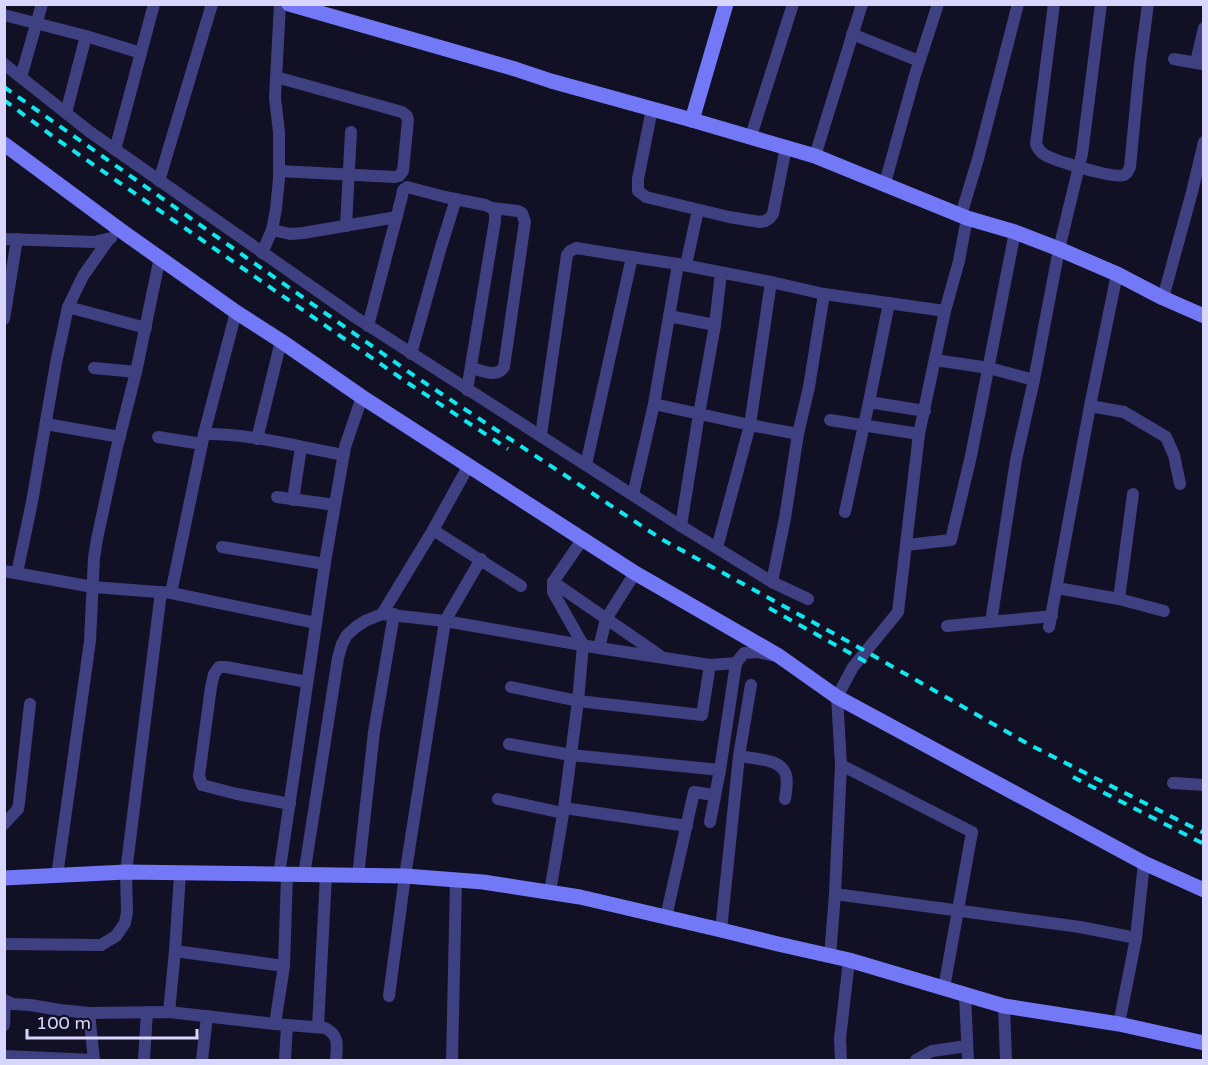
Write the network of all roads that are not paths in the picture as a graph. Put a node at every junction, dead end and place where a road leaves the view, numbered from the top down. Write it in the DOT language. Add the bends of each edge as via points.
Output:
graph roads {
  1 [pos="42,4"];
  2 [pos="154,4"];
  3 [pos="212,4"];
  4 [pos="726,4"];
  5 [pos="793,4"];
  6 [pos="862,4"];
  7 [pos="1018,4"];
  8 [pos="1054,4"];
  9 [pos="1101,4"];
  10 [pos="1148,4"];
  11 [pos="289,5"];
  12 [pos="936,5"];
  13 [pos="4,15"];
  14 [pos="37,23"];
  15 [pos="1203,28"];
  16 [pos="852,34"];
  17 [pos="86,36"];
  18 [pos="141,52"];
  19 [pos="1174,59"];
  20 [pos="919,61"];
  21 [pos="1200,63"];
  22 [pos="4,64"];
  23 [pos="21,76"];
  24 [pos="276,76"];
  25 [pos="652,109"];
  26 [pos="66,113"];
  27 [pos="692,120"];
  28 [pos="351,132"];
  29 [pos="751,136"];
  30 [pos="1203,142"];
  31 [pos="4,144"];
  32 [pos="786,147"];
  33 [pos="115,150"];
  34 [pos="815,156"];
  35 [pos="1079,167"];
  36 [pos="279,171"];
  37 [pos="348,175"];
  38 [pos="159,181"];
  39 [pos="885,183"];
  40 [pos="456,199"];
  41 [pos="492,208"];
  42 [pos="698,210"];
  43 [pos="964,216"];
  44 [pos="397,217"];
  45 [pos="346,226"];
  46 [pos="272,230"];
  47 [pos="123,232"];
  48 [pos="1015,232"];
  49 [pos="11,239"];
  50 [pos="109,239"];
  51 [pos="1059,249"];
  52 [pos="262,253"];
  53 [pos="159,257"];
  54 [pos="632,257"];
  55 [pos="682,265"];
  56 [pos="721,273"];
  57 [pos="1117,274"];
  58 [pos="771,282"];
  59 [pos="824,294"];
  60 [pos="1163,298"];
  61 [pos="889,303"];
  62 [pos="68,307"];
  63 [pos="945,310"];
  64 [pos="236,312"];
  65 [pos="1203,315"];
  66 [pos="669,316"];
  67 [pos="4,319"];
  68 [pos="715,325"];
  69 [pos="368,326"];
  70 [pos="146,327"];
  71 [pos="281,341"];
  72 [pos="411,354"];
  73 [pos="935,360"];
  74 [pos="94,368"];
  75 [pos="472,368"];
  76 [pos="989,369"];
  77 [pos="136,372"];
  78 [pos="1034,380"];
  79 [pos="467,390"];
  80 [pos="362,396"];
  81 [pos="869,402"];
  82 [pos="654,404"];
  83 [pos="1090,406"];
  84 [pos="925,411"];
  85 [pos="699,414"];
  86 [pos="830,420"];
  87 [pos="46,424"];
  88 [pos="750,425"];
  89 [pos="863,425"];
  90 [pos="798,434"];
  91 [pos="919,434"];
  92 [pos="541,435"];
  93 [pos="158,436"];
  94 [pos="120,437"];
  95 [pos="203,439"];
  96 [pos="256,439"];
  97 [pos="301,447"];
  98 [pos="344,455"];
  99 [pos="469,465"];
  100 [pos="586,465"];
  101 [pos="1180,484"];
  102 [pos="1133,494"];
  103 [pos="633,495"];
  104 [pos="277,497"];
  105 [pos="293,500"];
  106 [pos="335,505"];
  107 [pos="845,512"];
  108 [pos="681,526"];
  109 [pos="433,530"];
  110 [pos="582,540"];
  111 [pos="906,545"];
  112 [pos="222,547"];
  113 [pos="717,548"];
  114 [pos="481,559"];
  115 [pos="325,564"];
  116 [pos="11,572"];
  117 [pos="635,573"];
  118 [pos="553,582"];
  119 [pos="772,582"];
  120 [pos="521,586"];
  121 [pos="93,588"];
  122 [pos="1057,588"];
  123 [pos="166,593"];
  124 [pos="808,598"];
  125 [pos="1119,599"];
  126 [pos="1164,611"];
  127 [pos="388,614"];
  128 [pos="606,618"];
  129 [pos="445,621"];
  130 [pos="991,622"];
  131 [pos="315,623"];
  132 [pos="947,626"];
  133 [pos="583,645"];
  134 [pos="599,648"];
  135 [pos="779,656"];
  136 [pos="663,658"];
  137 [pos="736,663"];
  138 [pos="710,665"];
  139 [pos="307,682"];
  140 [pos="751,685"];
  141 [pos="511,687"];
  142 [pos="837,697"];
  143 [pos="578,701"];
  144 [pos="30,704"];
  145 [pos="509,744"];
  146 [pos="571,755"];
  147 [pos="739,756"];
  148 [pos="840,765"];
  149 [pos="720,770"];
  150 [pos="1173,783"];
  151 [pos="1203,785"];
  152 [pos="714,795"];
  153 [pos="498,799"];
  154 [pos="785,799"];
  155 [pos="290,804"];
  156 [pos="563,810"];
  157 [pos="710,822"];
  158 [pos="4,824"];
  159 [pos="687,826"];
  160 [pos="1144,862"];
  161 [pos="126,873"];
  162 [pos="180,873"];
  163 [pos="283,875"];
  164 [pos="304,875"];
  165 [pos="326,875"];
  166 [pos="57,876"];
  167 [pos="358,876"];
  168 [pos="405,876"];
  169 [pos="4,878"];
  170 [pos="456,881"];
  171 [pos="1203,890"];
  172 [pos="550,892"];
  173 [pos="835,894"];
  174 [pos="958,910"];
  175 [pos="666,917"];
  176 [pos="721,930"];
  177 [pos="1136,938"];
  178 [pos="4,944"];
  179 [pos="175,951"];
  180 [pos="830,956"];
  181 [pos="849,960"];
  182 [pos="284,966"];
  183 [pos="944,988"];
  184 [pos="965,995"];
  185 [pos="389,996"];
  186 [pos="5,1000"];
  187 [pos="1005,1006"];
  188 [pos="89,1012"];
  189 [pos="147,1012"];
  190 [pos="169,1012"];
  191 [pos="207,1016"];
  192 [pos="1119,1024"];
  193 [pos="4,1025"];
  194 [pos="281,1025"];
  195 [pos="318,1027"];
  196 [pos="1203,1043"];
  197 [pos="967,1046"];
  198 [pos="4,1056"];
  199 [pos="94,1060"];
  200 [pos="144,1060"];
  201 [pos="202,1060"];
  202 [pos="285,1060"];
  203 [pos="336,1060"];
  204 [pos="452,1060"];
  205 [pos="841,1060"];
  206 [pos="916,1060"];
  207 [pos="968,1060"];
  208 [pos="1006,1060"];
  1 -- 14 [label="street"];
  2 -- 18 [label="street"];
  3 -- 38 [label="street"];
  4 -- 27 [label="street"];
  5 -- 29 [label="street"];
  6 -- 16 [label="street"];
  7 -- 43 [label="street"];
  8 -- 35 [label="street" via="1036,144 1045,155"];
  9 -- 35 [label="street"];
  10 -- 35 [label="street" via="1128,172 1117,175"];
  11 -- 24 [label="street"];
  11 -- 25 [label="street"];
  12 -- 20 [label="street"];
  13 -- 14 [label="street"];
  14 -- 17 [label="street"];
  14 -- 23 [label="street"];
  15 -- 21 [label="street"];
  16 -- 20 [label="street"];
  16 -- 34 [label="street"];
  17 -- 18 [label="street"];
  17 -- 26 [label="street"];
  18 -- 33 [label="street"];
  19 -- 21 [label="street"];
  20 -- 39 [label="street"];
  22 -- 23 [label="street"];
  23 -- 26 [label="street"];
  24 -- 36 [label="street"];
  24 -- 37 [label="street" via="405,113 408,127 403,171 399,176"];
  25 -- 27 [label="street"];
  25 -- 42 [label="street" via="638,191 646,197"];
  26 -- 33 [label="street"];
  27 -- 29 [label="street"];
  28 -- 37 [label="street"];
  29 -- 32 [label="street"];
  30 -- 60 [label="street"];
  31 -- 47 [label="street"];
  32 -- 34 [label="street"];
  32 -- 42 [label="street" via="770,218 760,222"];
  33 -- 38 [label="street"];
  34 -- 39 [label="street"];
  35 -- 51 [label="street"];
  36 -- 37 [label="street"];
  36 -- 46 [label="street"];
  37 -- 45 [label="street"];
  38 -- 52 [label="street"];
  39 -- 43 [label="street"];
  40 -- 41 [label="street"];
  40 -- 44 [label="street" via="407,188 403,190"];
  40 -- 72 [label="street"];
  41 -- 75 [label="street" via="495,221"];
  41 -- 75 [label="street" via="518,211 525,222 504,367 496,374"];
  42 -- 55 [label="street"];
  43 -- 48 [label="street"];
  43 -- 63 [label="street" via="959,261"];
  44 -- 45 [label="street"];
  44 -- 69 [label="street"];
  45 -- 46 [label="street" via="297,234"];
  46 -- 52 [label="street"];
  47 -- 50 [label="street"];
  47 -- 53 [label="street"];
  48 -- 51 [label="street"];
  48 -- 76 [label="street"];
  49 -- 50 [label="street"];
  49 -- 67 [label="street"];
  50 -- 62 [label="street" via="83,276"];
  51 -- 57 [label="street"];
  51 -- 78 [label="street"];
  52 -- 69 [label="street"];
  53 -- 64 [label="street"];
  53 -- 70 [label="street"];
  54 -- 55 [label="street"];
  54 -- 92 [label="street" via="576,248 567,255"];
  54 -- 100 [label="street"];
  55 -- 56 [label="street"];
  55 -- 66 [label="street"];
  56 -- 58 [label="street"];
  56 -- 68 [label="street"];
  57 -- 60 [label="street"];
  57 -- 83 [label="street"];
  58 -- 59 [label="street"];
  58 -- 88 [label="street"];
  59 -- 61 [label="street"];
  59 -- 90 [label="street"];
  60 -- 65 [label="street"];
  61 -- 63 [label="street"];
  61 -- 81 [label="street"];
  62 -- 70 [label="street"];
  62 -- 87 [label="street"];
  63 -- 73 [label="street"];
  64 -- 71 [label="street"];
  64 -- 95 [label="street"];
  66 -- 68 [label="street"];
  66 -- 82 [label="street"];
  68 -- 85 [label="street"];
  69 -- 72 [label="street"];
  70 -- 77 [label="street"];
  71 -- 80 [label="street"];
  71 -- 96 [label="street"];
  72 -- 79 [label="street"];
  73 -- 76 [label="street"];
  73 -- 84 [label="street"];
  74 -- 77 [label="street"];
  75 -- 79 [label="street"];
  76 -- 78 [label="street"];
  76 -- 111 [label="street" via="951,540"];
  77 -- 94 [label="street"];
  78 -- 130 [label="street" via="1016,460"];
  79 -- 92 [label="street"];
  80 -- 98 [label="street"];
  80 -- 99 [label="street"];
  81 -- 84 [label="street"];
  81 -- 89 [label="street"];
  82 -- 85 [label="street"];
  82 -- 103 [label="street"];
  83 -- 101 [label="street" via="1124,412 1166,437"];
  83 -- 122 [label="street"];
  84 -- 91 [label="street"];
  85 -- 88 [label="street"];
  85 -- 108 [label="street"];
  86 -- 89 [label="street"];
  87 -- 94 [label="street"];
  87 -- 116 [label="street" via="32,502"];
  88 -- 90 [label="street"];
  88 -- 113 [label="street"];
  89 -- 91 [label="street"];
  89 -- 107 [label="street"];
  90 -- 119 [label="street"];
  91 -- 111 [label="street"];
  92 -- 100 [label="street"];
  93 -- 95 [label="street"];
  94 -- 121 [label="street" via="97,539"];
  95 -- 96 [label="street" via="216,434"];
  95 -- 123 [label="street"];
  96 -- 97 [label="street"];
  97 -- 98 [label="street"];
  97 -- 105 [label="street"];
  98 -- 106 [label="street"];
  99 -- 109 [label="street"];
  99 -- 110 [label="street"];
  100 -- 103 [label="street"];
  102 -- 125 [label="street"];
  103 -- 108 [label="street"];
  104 -- 105 [label="street"];
  105 -- 106 [label="street"];
  106 -- 115 [label="street"];
  108 -- 113 [label="street"];
  109 -- 114 [label="street"];
  109 -- 127 [label="street"];
  110 -- 117 [label="street"];
  110 -- 118 [label="street"];
  111 -- 142 [label="street" via="898,612 865,652"];
  112 -- 115 [label="street"];
  113 -- 119 [label="street"];
  114 -- 120 [label="street"];
  114 -- 129 [label="street"];
  115 -- 131 [label="street"];
  116 -- 121 [label="street"];
  117 -- 128 [label="street"];
  117 -- 135 [label="street"];
  118 -- 128 [label="street"];
  118 -- 133 [label="street" via="553,592"];
  119 -- 124 [label="street"];
  121 -- 123 [label="street"];
  121 -- 166 [label="street" via="90,641"];
  122 -- 125 [label="street"];
  122 -- 130 [label="street" via="1050,621"];
  123 -- 131 [label="street"];
  123 -- 161 [label="street"];
  125 -- 126 [label="street"];
  127 -- 129 [label="street"];
  127 -- 164 [label="street" via="365,621 342,644"];
  127 -- 167 [label="street"];
  128 -- 134 [label="street"];
  128 -- 136 [label="street"];
  129 -- 133 [label="street"];
  129 -- 168 [label="street"];
  130 -- 132 [label="street"];
  131 -- 139 [label="street"];
  133 -- 134 [label="street"];
  133 -- 143 [label="street"];
  134 -- 136 [label="street"];
  135 -- 137 [label="street" via="744,653"];
  135 -- 142 [label="street"];
  136 -- 138 [label="street"];
  137 -- 138 [label="street"];
  137 -- 149 [label="street"];
  138 -- 143 [label="street" via="702,715"];
  139 -- 155 [label="street"];
  139 -- 155 [label="street" via="226,667 214,674 209,696 199,776 202,785"];
  140 -- 147 [label="street"];
  141 -- 143 [label="street"];
  142 -- 148 [label="street"];
  142 -- 160 [label="street"];
  143 -- 146 [label="street"];
  144 -- 158 [label="street" via="18,809"];
  145 -- 146 [label="street"];
  146 -- 149 [label="street"];
  146 -- 156 [label="street"];
  147 -- 154 [label="street" via="782,767 787,781"];
  147 -- 176 [label="street"];
  148 -- 173 [label="street"];
  148 -- 174 [label="street" via="972,832"];
  149 -- 152 [label="street"];
  150 -- 151 [label="street"];
  152 -- 157 [label="street"];
  152 -- 159 [label="street" via="694,792"];
  153 -- 156 [label="street"];
  155 -- 163 [label="street"];
  156 -- 159 [label="street"];
  156 -- 172 [label="street"];
  159 -- 175 [label="street"];
  160 -- 171 [label="street"];
  160 -- 177 [label="street"];
  161 -- 162 [label="street"];
  161 -- 166 [label="street"];
  161 -- 178 [label="street" via="125,923 116,936 101,945"];
  162 -- 163 [label="street"];
  162 -- 179 [label="street"];
  163 -- 164 [label="street"];
  163 -- 182 [label="street"];
  164 -- 165 [label="street"];
  165 -- 167 [label="street"];
  165 -- 195 [label="street"];
  166 -- 169 [label="street"];
  167 -- 168 [label="street"];
  168 -- 170 [label="street"];
  168 -- 185 [label="street"];
  170 -- 172 [label="street"];
  170 -- 204 [label="street"];
  172 -- 175 [label="street"];
  173 -- 174 [label="street"];
  173 -- 180 [label="street"];
  174 -- 177 [label="street"];
  174 -- 183 [label="street"];
  175 -- 176 [label="street"];
  176 -- 180 [label="street"];
  177 -- 192 [label="street"];
  179 -- 182 [label="street"];
  179 -- 190 [label="street"];
  180 -- 181 [label="street"];
  181 -- 183 [label="street"];
  181 -- 205 [label="street"];
  182 -- 194 [label="street"];
  183 -- 184 [label="street"];
  184 -- 187 [label="street"];
  184 -- 197 [label="street"];
  186 -- 188 [label="street"];
  186 -- 193 [label="street"];
  187 -- 192 [label="street"];
  187 -- 208 [label="street"];
  188 -- 189 [label="street"];
  188 -- 199 [label="street"];
  189 -- 190 [label="street"];
  189 -- 200 [label="street"];
  190 -- 191 [label="street"];
  191 -- 194 [label="street"];
  191 -- 201 [label="street"];
  192 -- 196 [label="street"];
  194 -- 195 [label="street"];
  194 -- 202 [label="street"];
  195 -- 203 [label="street" via="331,1031 336,1038"];
  197 -- 206 [label="street" via="932,1051"];
  197 -- 207 [label="street"];
  198 -- 199 [label="street"];
}
